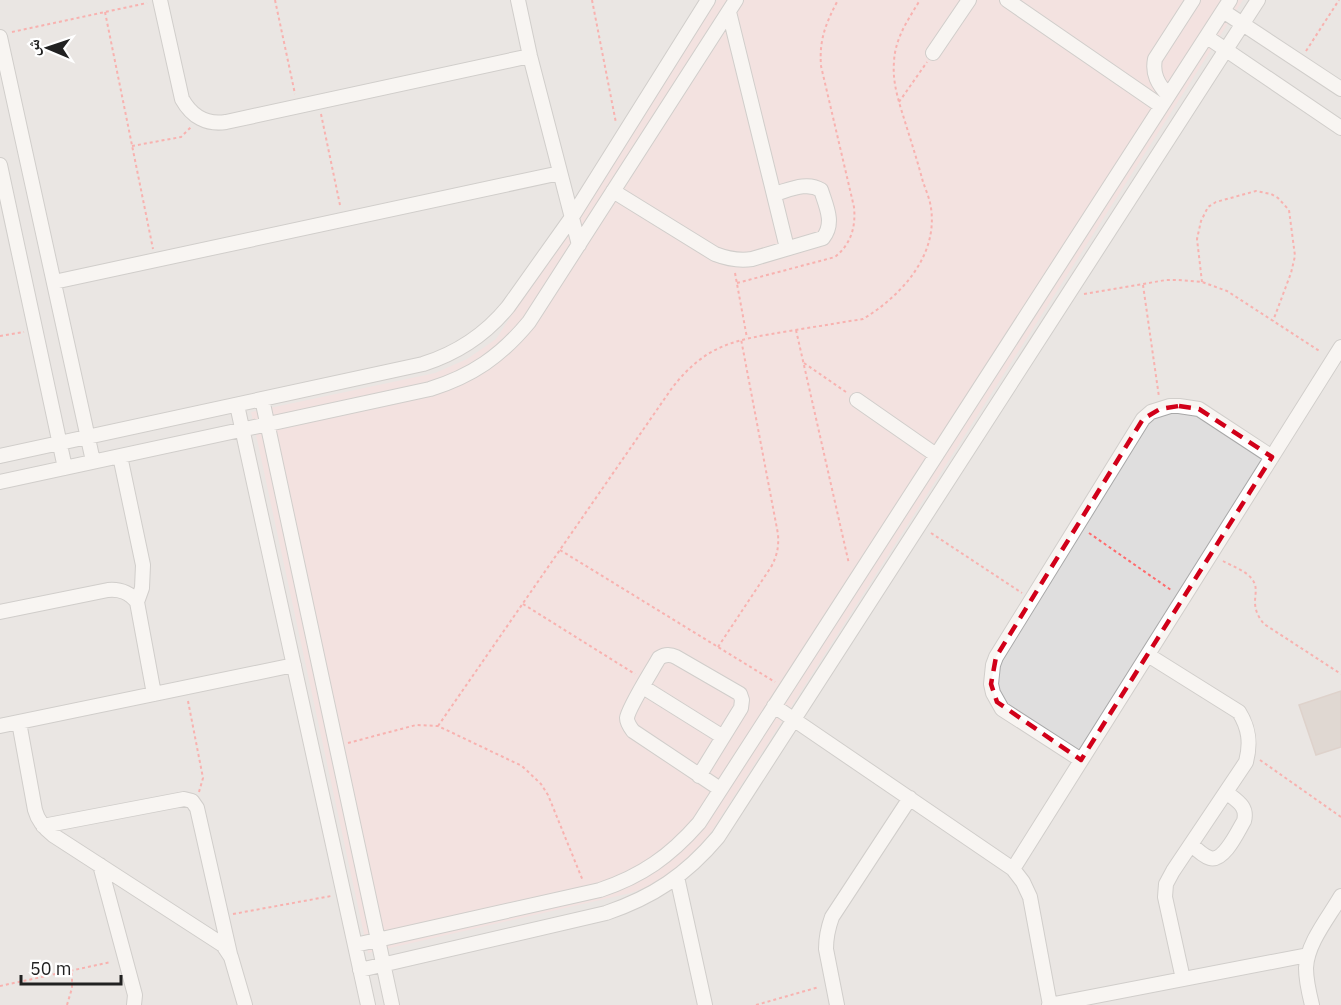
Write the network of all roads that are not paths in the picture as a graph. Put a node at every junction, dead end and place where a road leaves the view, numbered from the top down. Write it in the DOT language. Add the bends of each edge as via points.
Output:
graph roads {
  1 [pos="518,0"];
  2 [pos="708,0"];
  3 [pos="969,0"];
  4 [pos="1007,0"];
  5 [pos="1193,0"];
  6 [pos="1258,0"];
  7 [pos="154,1"];
  8 [pos="1226,5"];
  9 [pos="733,6"];
  10 [pos="1243,24"];
  11 [pos="6,34"];
  12 [pos="1207,37"];
  13 [pos="1226,50"];
  14 [pos="933,53"];
  15 [pos="530,56"];
  16 [pos="1341,89"];
  17 [pos="1165,100"];
  18 [pos="1341,128"];
  19 [pos="0,165"];
  20 [pos="560,173"];
  21 [pos="613,191"];
  22 [pos="774,194"];
  23 [pos="572,217"];
  24 [pos="579,245"];
  25 [pos="787,249"];
  26 [pos="54,282"];
  27 [pos="1338,355"];
  28 [pos="262,399"];
  29 [pos="857,400"];
  30 [pos="237,405"];
  31 [pos="968,405"];
  32 [pos="988,419"];
  33 [pos="267,424"];
  34 [pos="242,430"];
  35 [pos="88,436"];
  36 [pos="60,443"];
  37 [pos="936,455"];
  38 [pos="0,456"];
  39 [pos="120,456"];
  40 [pos="1272,457"];
  41 [pos="93,461"];
  42 [pos="65,468"];
  43 [pos="0,482"];
  44 [pos="137,602"];
  45 [pos="0,612"];
  46 [pos="1148,655"];
  47 [pos="294,665"];
  48 [pos="644,684"];
  49 [pos="154,694"];
  50 [pos="774,706"];
  51 [pos="794,719"];
  52 [pos="19,722"];
  53 [pos="0,726"];
  54 [pos="723,737"];
  55 [pos="1082,760"];
  56 [pos="699,776"];
  57 [pos="720,789"];
  58 [pos="1226,792"];
  59 [pos="910,798"];
  60 [pos="43,826"];
  61 [pos="1191,844"];
  62 [pos="100,865"];
  63 [pos="1013,869"];
  64 [pos="678,877"];
  65 [pos="1341,896"];
  66 [pos="378,940"];
  67 [pos="355,945"];
  68 [pos="1308,955"];
  69 [pos="231,957"];
  70 [pos="383,965"];
  71 [pos="360,970"];
  72 [pos="1183,979"];
  73 [pos="134,1005"];
  74 [pos="245,1005"];
  75 [pos="368,1005"];
  76 [pos="392,1005"];
  77 [pos="705,1005"];
  78 [pos="837,1005"];
  79 [pos="1050,1005"];
  80 [pos="1312,1005"];
  1 -- 15 [label="street"];
  2 -- 23 [label="street"];
  3 -- 14 [label="street"];
  4 -- 17 [label="street"];
  5 -- 17 [label="street" via="1155,59 1154,69"];
  6 -- 10 [label="street"];
  7 -- 15 [label="street" via="186,106 197,117 219,123"];
  8 -- 10 [label="street"];
  8 -- 12 [label="street"];
  9 -- 21 [label="street"];
  9 -- 22 [label="street"];
  10 -- 13 [label="street"];
  10 -- 16 [label="street"];
  11 -- 26 [label="street"];
  12 -- 13 [label="street"];
  12 -- 17 [label="street"];
  13 -- 18 [label="street"];
  13 -- 32 [label="street"];
  15 -- 20 [label="street"];
  17 -- 31 [label="street"];
  19 -- 36 [label="street"];
  20 -- 23 [label="street"];
  20 -- 26 [label="street"];
  21 -- 24 [label="street"];
  21 -- 25 [label="street" via="715,254 752,259"];
  22 -- 25 [label="street"];
  22 -- 25 [label="street" via="807,185 817,187 830,220 823,238"];
  23 -- 24 [label="street"];
  23 -- 28 [label="street" via="497,321 455,352 423,364"];
  24 -- 33 [label="street" via="516,338 468,374 430,389"];
  26 -- 35 [label="street"];
  27 -- 40 [label="street"];
  28 -- 30 [label="street"];
  28 -- 33 [label="street"];
  29 -- 37 [label="street"];
  30 -- 34 [label="street"];
  30 -- 35 [label="street"];
  31 -- 32 [label="street"];
  31 -- 37 [label="street"];
  32 -- 51 [label="street"];
  33 -- 34 [label="street"];
  33 -- 66 [label="street"];
  34 -- 39 [label="street"];
  34 -- 47 [label="street"];
  35 -- 36 [label="street"];
  35 -- 41 [label="street"];
  36 -- 38 [label="street"];
  36 -- 42 [label="street"];
  37 -- 50 [label="street"];
  39 -- 41 [label="street"];
  39 -- 44 [label="street" via="143,565"];
  40 -- 46 [label="street"];
  40 -- 55 [label="street" via="1199,409 1160,409 1143,419 996,657 991,675 993,693 1002,710"];
  41 -- 42 [label="street"];
  42 -- 43 [label="street"];
  44 -- 45 [label="street" via="126,592 114,589"];
  44 -- 49 [label="street"];
  46 -- 55 [label="street"];
  46 -- 58 [label="street" via="1239,712 1244,719 1249,736 1246,762"];
  47 -- 49 [label="street"];
  47 -- 67 [label="street"];
  48 -- 54 [label="street"];
  48 -- 54 [label="street" via="659,658 671,654 740,694 741,708"];
  48 -- 56 [label="street" via="627,716 629,727"];
  49 -- 52 [label="street"];
  50 -- 51 [label="street"];
  50 -- 57 [label="street"];
  51 -- 59 [label="street"];
  51 -- 64 [label="street" via="718,837"];
  52 -- 53 [label="street"];
  52 -- 60 [label="street" via="35,810"];
  54 -- 56 [label="street"];
  55 -- 63 [label="street"];
  56 -- 57 [label="street"];
  57 -- 66 [label="street" via="699,823 676,847 618,884"];
  58 -- 61 [label="street"];
  58 -- 61 [label="street" via="1242,804 1246,817 1223,854 1208,858"];
  59 -- 63 [label="street"];
  59 -- 78 [label="street" via="832,917 826,941"];
  60 -- 62 [label="street"];
  60 -- 69 [label="street" via="192,801 197,808"];
  61 -- 72 [label="street" via="1165,890"];
  62 -- 69 [label="street" via="217,941"];
  62 -- 73 [label="street" via="135,996"];
  63 -- 79 [label="street" via="1030,897"];
  64 -- 70 [label="street" via="646,897 606,913"];
  64 -- 77 [label="street"];
  65 -- 68 [label="street"];
  66 -- 67 [label="street"];
  66 -- 70 [label="street"];
  67 -- 71 [label="street"];
  68 -- 72 [label="street"];
  68 -- 80 [label="street" via="1306,975"];
  69 -- 74 [label="street"];
  70 -- 71 [label="street"];
  70 -- 76 [label="street"];
  71 -- 75 [label="street"];
  72 -- 79 [label="street"];
}
